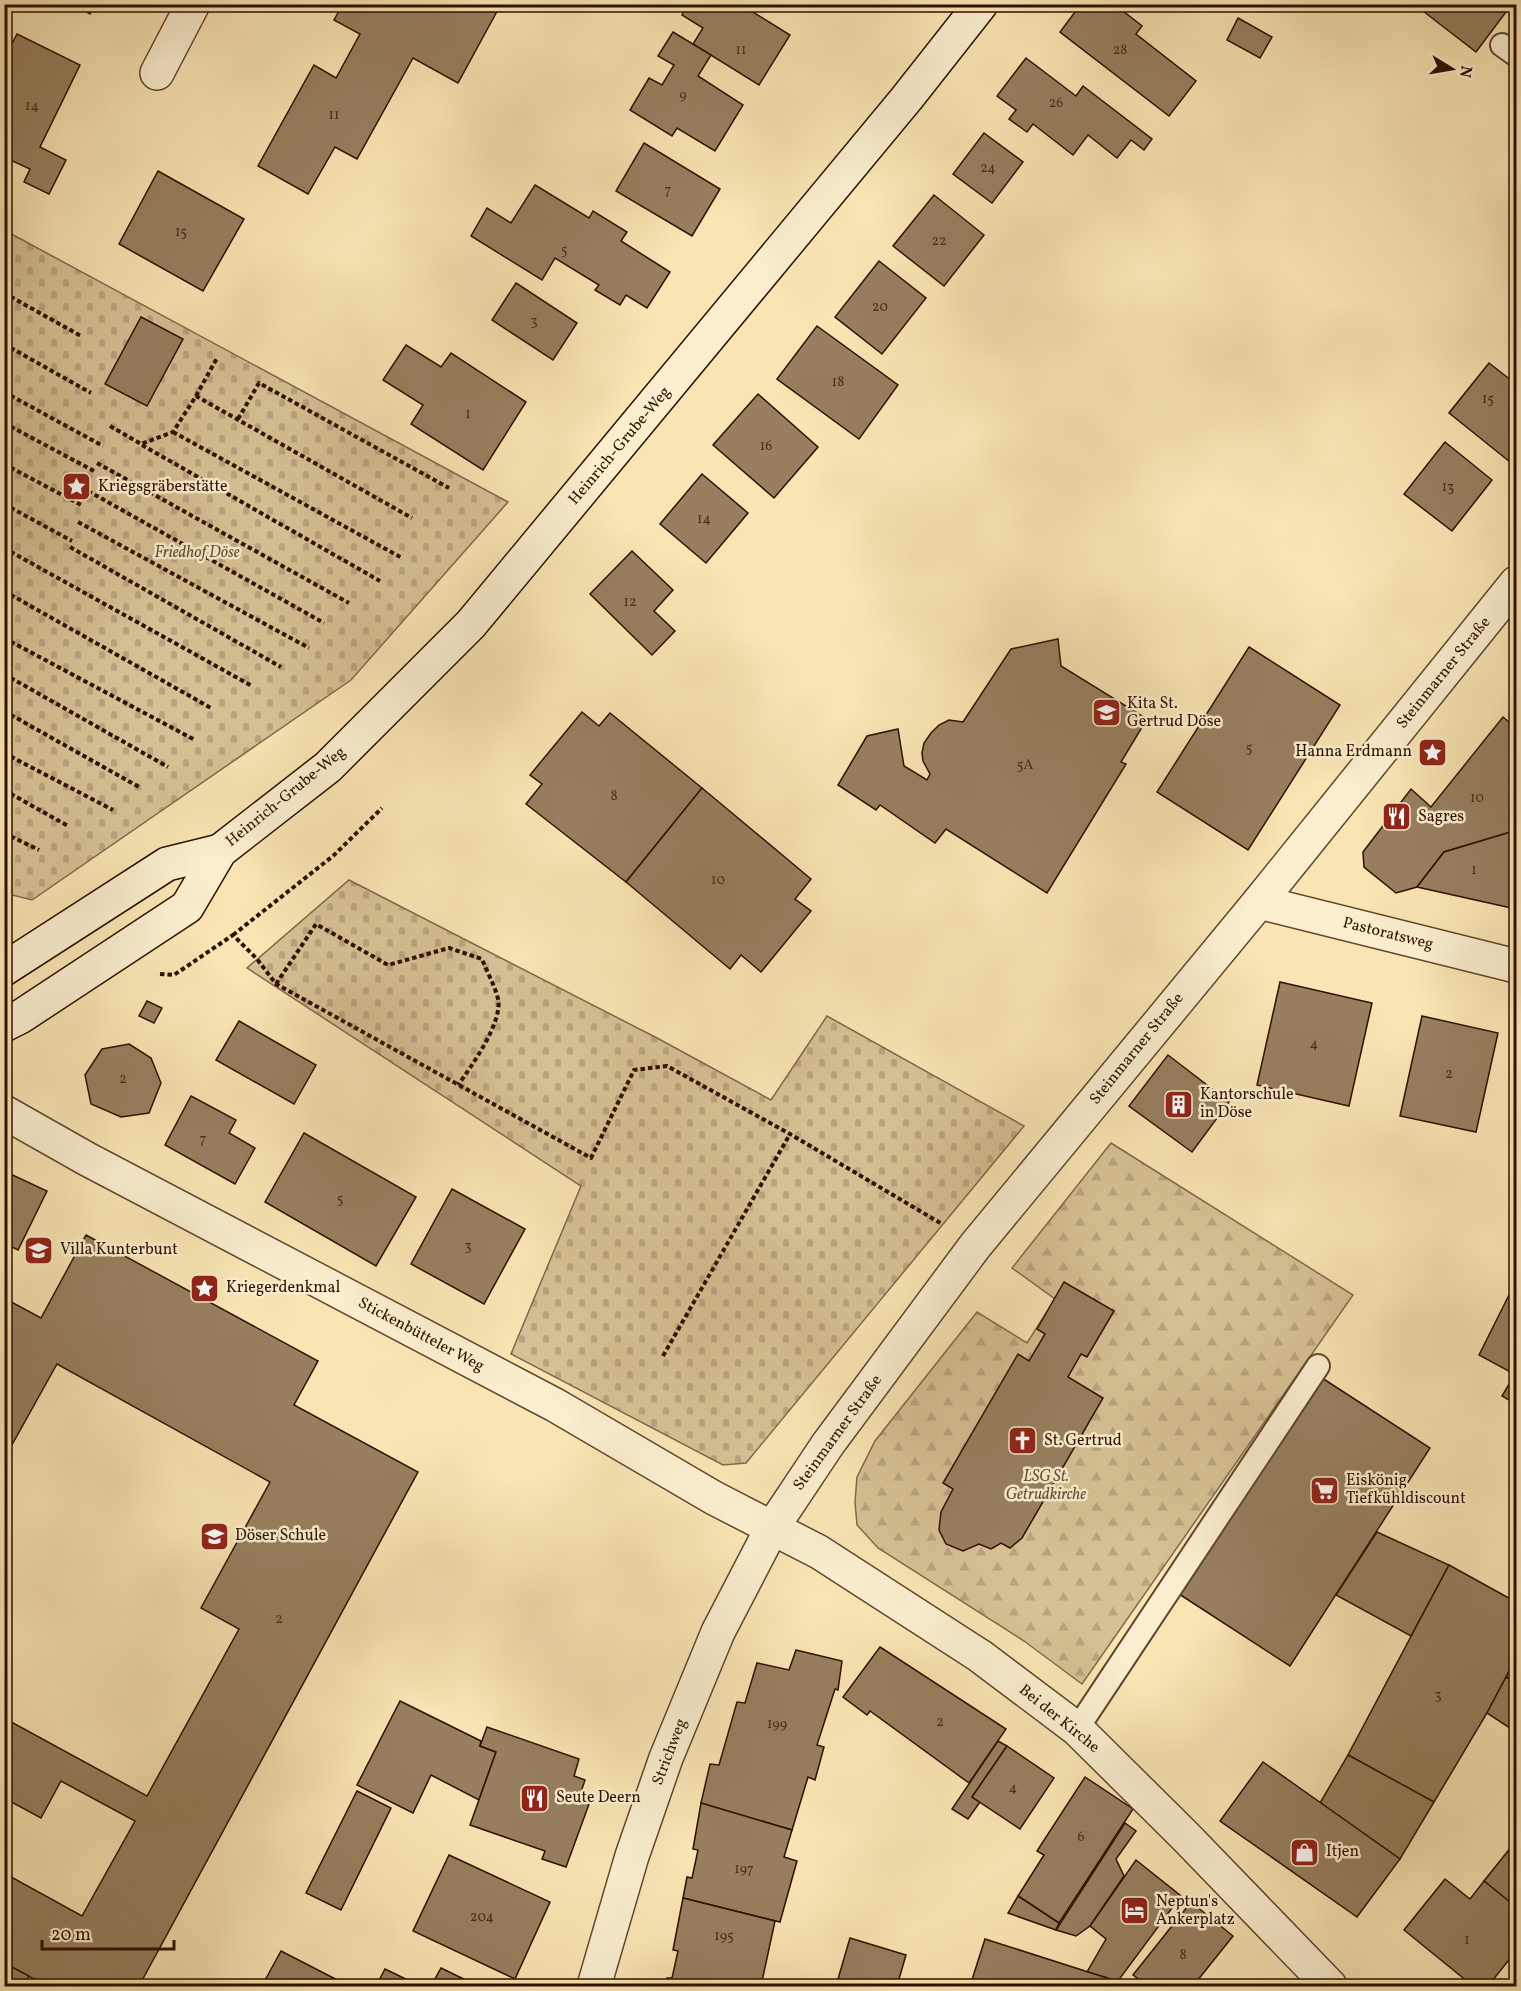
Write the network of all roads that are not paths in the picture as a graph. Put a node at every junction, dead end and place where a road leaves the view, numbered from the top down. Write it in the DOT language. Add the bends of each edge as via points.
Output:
graph roads {
  1 [pos="193,4"];
  2 [pos="981,4"];
  3 [pos="157,73"];
  4 [pos="1516,583"];
  5 [pos="220,851"];
  6 [pos="1258,902"];
  7 [pos="1516,966"];
  8 [pos="4,969"];
  9 [pos="4,1025"];
  10 [pos="4,1112"];
  11 [pos="1318,1366"];
  12 [pos="772,1527"];
  13 [pos="1077,1729"];
  14 [pos="594,1986"];
  15 [pos="1330,1986"];
  1 -- 3 [label="street"];
  2 -- 5 [label="street, Heinrich-Grube-Weg" via="471,624 328,767"];
  4 -- 6 [label="street, Steinmarner Straße"];
  5 -- 8 [label="street, Heinrich-Grube-Weg" via="167,864"];
  5 -- 9 [label="street, Heinrich-Grube-Weg" via="187,907"];
  6 -- 7 [label="street, Pastoratsweg"];
  6 -- 12 [label="street, Steinmarner Straße" via="975,1246 823,1451"];
  10 -- 12 [label="street, Stickenbütteler Weg" via="555,1405 714,1498"];
  11 -- 13 [label="lane"];
  12 -- 13 [label="street, Bei der Kirche" via="819,1552 980,1656"];
  12 -- 14 [label="street, Strichweg" via="718,1632 666,1758"];
  13 -- 15 [label="street, Bei der Kirche"];
}
